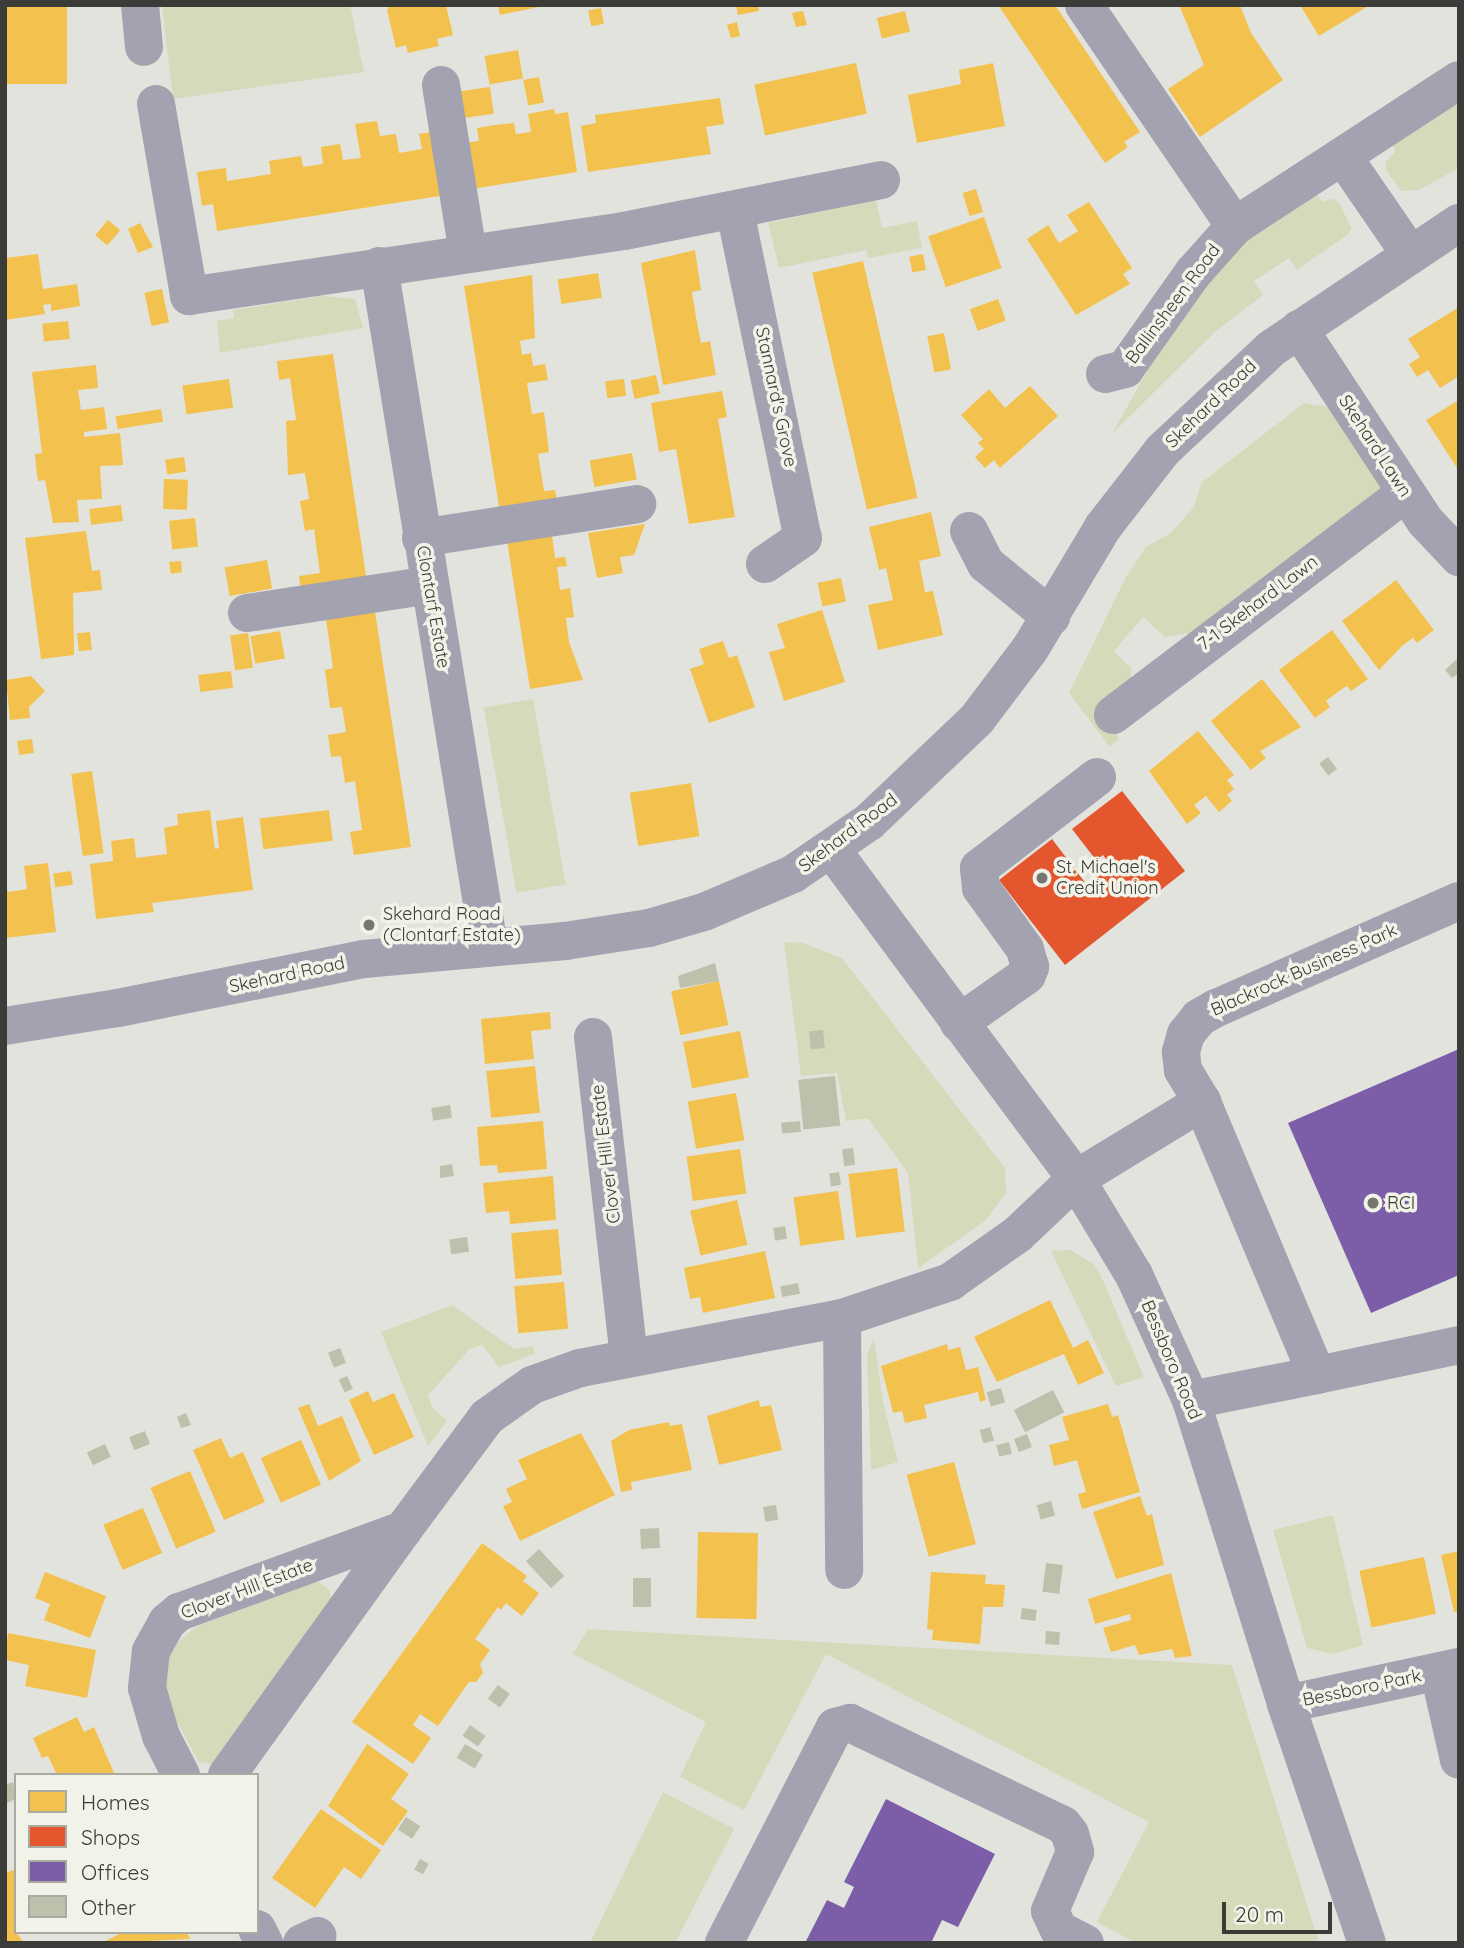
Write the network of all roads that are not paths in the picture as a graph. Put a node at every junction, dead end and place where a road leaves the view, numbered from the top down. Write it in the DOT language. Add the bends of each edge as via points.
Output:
graph roads {
  1 [pos="140,5"];
  2 [pos="1084,5"];
  3 [pos="144,47"];
  4 [pos="1459,80"];
  5 [pos="441,85"];
  6 [pos="156,104"];
  7 [pos="1344,158"];
  8 [pos="881,180"];
  9 [pos="735,211"];
  10 [pos="1459,223"];
  11 [pos="1235,226"];
  12 [pos="468,253"];
  13 [pos="1410,254"];
  14 [pos="379,266"];
  15 [pos="1299,329"];
  16 [pos="1105,374"];
  17 [pos="1405,493"];
  18 [pos="637,504"];
  19 [pos="969,531"];
  20 [pos="421,538"];
  21 [pos="1459,557"];
  22 [pos="765,564"];
  23 [pos="429,584"];
  24 [pos="247,613"];
  25 [pos="1051,617"];
  26 [pos="1113,715"];
  27 [pos="1097,777"];
  28 [pos="832,850"];
  29 [pos="1459,901"];
  30 [pos="489,947"];
  31 [pos="959,1024"];
  32 [pos="5,1026"];
  33 [pos="593,1037"];
  34 [pos="1202,1102"];
  35 [pos="1076,1179"];
  36 [pos="842,1318"];
  37 [pos="1459,1345"];
  38 [pos="629,1356"];
  39 [pos="1317,1375"];
  40 [pos="1191,1400"];
  41 [pos="403,1530"];
  42 [pos="844,1570"];
  43 [pos="1449,1669"];
  44 [pos="1286,1704"];
  45 [pos="1459,1760"];
  46 [pos="180,1773"];
  47 [pos="228,1773"];
  48 [pos="724,1943"];
  49 [pos="1085,1943"];
  50 [pos="1367,1943"];
  1 -- 3 [label="street"];
  2 -- 11 [label="street"];
  4 -- 7 [label="street, Ballinsheen Road"];
  5 -- 12 [label="street"];
  6 -- 14 [label="street" via="189,296"];
  7 -- 11 [label="street, Ballinsheen Road"];
  7 -- 13 [label="street"];
  8 -- 9 [label="street"];
  9 -- 12 [label="street"];
  9 -- 22 [label="street, Stannard's Grove" via="803,538"];
  10 -- 13 [label="main road, Skehard Road"];
  11 -- 16 [label="street, Ballinsheen Road" via="1193,272 1125,369"];
  12 -- 14 [label="street"];
  13 -- 15 [label="main road, Skehard Road"];
  14 -- 20 [label="street, Clontarf Estate"];
  15 -- 17 [label="street, Skehard Lawn"];
  15 -- 25 [label="main road, Skehard Road" via="1272,348 1163,450 1103,527"];
  17 -- 21 [label="street, Skehard Lawn"];
  17 -- 26 [label="street, 7-1 Skehard Lawn"];
  18 -- 20 [label="street"];
  19 -- 25 [label="street" via="986,564"];
  20 -- 23 [label="street, Clontarf Estate"];
  23 -- 24 [label="street"];
  23 -- 30 [label="street, Clontarf Estate"];
  25 -- 28 [label="main road, Skehard Road" via="1005,685 940,758"];
  27 -- 31 [label="street" via="979,868 981,888 1025,949 1030,967 1027,975"];
  28 -- 30 [label="main road, Skehard Road" via="757,892 671,922 565,941"];
  28 -- 31 [label="street, Bessboro Road"];
  29 -- 34 [label="street, Blackrock Business Park" via="1199,1017 1186,1034 1181,1052 1183,1070"];
  30 -- 32 [label="main road, Skehard Road" via="364,959"];
  31 -- 35 [label="street, Bessboro Road"];
  33 -- 38 [label="street, Clover Hill Estate"];
  34 -- 35 [label="street"];
  34 -- 39 [label="street, Blackrock Business Park"];
  35 -- 36 [label="street" via="1018,1234 950,1282"];
  35 -- 40 [label="street, Bessboro Road" via="1134,1275"];
  36 -- 38 [label="street"];
  36 -- 42 [label="street"];
  37 -- 39 [label="street"];
  38 -- 41 [label="street" via="532,1385 508,1399 487,1417"];
  39 -- 40 [label="street"];
  40 -- 44 [label="street, Bessboro Road"];
  41 -- 46 [label="street, Clover Hill Estate" via="179,1612 167,1622 151,1651 147,1688 161,1736"];
  41 -- 47 [label="street"];
  43 -- 44 [label="street, Bessboro Park"];
  43 -- 45 [label="street, Bessboro Park"];
  44 -- 50 [label="street, Bessboro Road"];
  48 -- 49 [label="street" via="835,1727 850,1723 1063,1825 1075,1852 1050,1911 1059,1930"];
}
